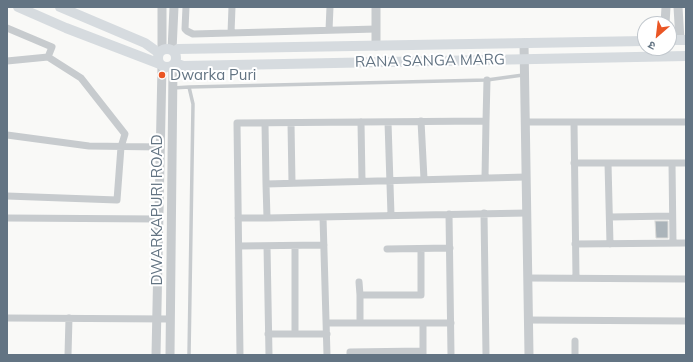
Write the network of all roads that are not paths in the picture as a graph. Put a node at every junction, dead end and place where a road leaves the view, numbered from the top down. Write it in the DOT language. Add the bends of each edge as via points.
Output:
graph roads {
  1 [pos="18,7"];
  2 [pos="60,7"];
  3 [pos="162,7"];
  4 [pos="174,7"];
  5 [pos="186,7"];
  6 [pos="232,7"];
  7 [pos="330,7"];
  8 [pos="376,7"];
  9 [pos="678,7"];
  10 [pos="7,28"];
  11 [pos="376,29"];
  12 [pos="329,30"];
  13 [pos="231,33"];
  14 [pos="683,40"];
  15 [pos="637,41"];
  16 [pos="524,43"];
  17 [pos="376,46"];
  18 [pos="167,51"];
  19 [pos="686,56"];
  20 [pos="48,57"];
  21 [pos="524,59"];
  22 [pos="7,61"];
  23 [pos="168,65"];
  24 [pos="524,74"];
  25 [pos="487,80"];
  26 [pos="189,87"];
  27 [pos="172,88"];
  28 [pos="486,121"];
  29 [pos="361,122"];
  30 [pos="388,122"];
  31 [pos="421,122"];
  32 [pos="525,122"];
  33 [pos="574,122"];
  34 [pos="686,122"];
  35 [pos="265,123"];
  36 [pos="291,123"];
  37 [pos="7,135"];
  38 [pos="120,147"];
  39 [pos="160,147"];
  40 [pos="574,163"];
  41 [pos="608,163"];
  42 [pos="672,163"];
  43 [pos="686,163"];
  44 [pos="526,177"];
  45 [pos="484,178"];
  46 [pos="389,180"];
  47 [pos="424,180"];
  48 [pos="362,181"];
  49 [pos="292,183"];
  50 [pos="266,184"];
  51 [pos="7,196"];
  52 [pos="527,212"];
  53 [pos="484,213"];
  54 [pos="449,214"];
  55 [pos="391,215"];
  56 [pos="672,216"];
  57 [pos="323,217"];
  58 [pos="610,217"];
  59 [pos="7,218"];
  60 [pos="238,218"];
  61 [pos="267,218"];
  62 [pos="159,219"];
  63 [pos="673,243"];
  64 [pos="686,243"];
  65 [pos="575,244"];
  66 [pos="610,244"];
  67 [pos="324,245"];
  68 [pos="239,246"];
  69 [pos="268,246"];
  70 [pos="295,246"];
  71 [pos="450,248"];
  72 [pos="387,249"];
  73 [pos="421,249"];
  74 [pos="528,278"];
  75 [pos="576,278"];
  76 [pos="686,279"];
  77 [pos="359,282"];
  78 [pos="360,296"];
  79 [pos="7,318"];
  80 [pos="69,318"];
  81 [pos="157,319"];
  82 [pos="170,319"];
  83 [pos="528,320"];
  84 [pos="686,320"];
  85 [pos="327,323"];
  86 [pos="360,323"];
  87 [pos="423,323"];
  88 [pos="451,323"];
  89 [pos="268,334"];
  90 [pos="295,334"];
  91 [pos="327,334"];
  92 [pos="574,341"];
  93 [pos="423,353"];
  94 [pos="68,355"];
  95 [pos="156,355"];
  96 [pos="170,355"];
  97 [pos="189,355"];
  98 [pos="240,355"];
  99 [pos="269,355"];
  100 [pos="327,355"];
  101 [pos="350,355"];
  102 [pos="451,355"];
  103 [pos="486,355"];
  104 [pos="529,355"];
  105 [pos="575,355"];
  1 -- 23 [label="main road, RANA SANGA MARG" via="66,28"];
  2 -- 18 [label="main road"];
  3 -- 18 [label="street"];
  4 -- 18 [label="street"];
  5 -- 13 [label="street" via="185,29 189,33"];
  6 -- 13 [label="street"];
  7 -- 12 [label="street"];
  8 -- 11 [label="street"];
  9 -- 14 [label="street"];
  10 -- 20 [label="street" via="52,47"];
  11 -- 12 [label="street"];
  11 -- 17 [label="street"];
  12 -- 13 [label="street"];
  15 -- 16 [label="main road, RANA SANGA MARG"];
  16 -- 17 [label="main road, RANA SANGA MARG"];
  16 -- 21 [label="street"];
  17 -- 18 [label="main road, RANA SANGA MARG"];
  18 -- 23 [label="main road" via="177,57"];
  18 -- 23 [label="main road" via="158,59"];
  19 -- 21 [label="main road, RANA SANGA MARG"];
  20 -- 22 [label="street"];
  20 -- 38 [label="street" via="81,78 125,134"];
  21 -- 23 [label="main road, RANA SANGA MARG"];
  21 -- 24 [label="street"];
  23 -- 27 [label="street, DWARKAPURI ROAD"];
  23 -- 39 [label="street, DWARKAPURI ROAD"];
  24 -- 25 [label="lane"];
  24 -- 32 [label="street"];
  25 -- 26 [label="lane"];
  25 -- 28 [label="street"];
  26 -- 27 [label="lane"];
  26 -- 97 [label="lane" via="193,104"];
  27 -- 82 [label="street, DWARKAPURI ROAD"];
  28 -- 31 [label="street"];
  28 -- 45 [label="street"];
  29 -- 30 [label="street"];
  29 -- 36 [label="street"];
  29 -- 48 [label="street"];
  30 -- 31 [label="street"];
  30 -- 46 [label="street"];
  31 -- 47 [label="street"];
  32 -- 33 [label="street"];
  32 -- 44 [label="street"];
  33 -- 34 [label="street"];
  33 -- 40 [label="street"];
  35 -- 36 [label="street"];
  35 -- 50 [label="street"];
  35 -- 60 [label="street" via="237,123"];
  36 -- 49 [label="street"];
  37 -- 38 [label="street" via="89,146"];
  38 -- 39 [label="street"];
  38 -- 51 [label="street" via="117,200"];
  39 -- 62 [label="street, DWARKAPURI ROAD"];
  40 -- 41 [label="street"];
  40 -- 65 [label="street"];
  41 -- 42 [label="street"];
  41 -- 58 [label="street"];
  42 -- 43 [label="street"];
  42 -- 56 [label="street"];
  44 -- 45 [label="street"];
  44 -- 52 [label="street"];
  45 -- 47 [label="street"];
  46 -- 47 [label="street"];
  46 -- 48 [label="street"];
  46 -- 55 [label="street"];
  48 -- 49 [label="street"];
  49 -- 50 [label="street"];
  50 -- 61 [label="street"];
  52 -- 53 [label="street"];
  52 -- 74 [label="street"];
  53 -- 54 [label="street"];
  53 -- 103 [label="street"];
  54 -- 55 [label="street"];
  54 -- 71 [label="street"];
  55 -- 57 [label="street"];
  56 -- 58 [label="street"];
  56 -- 63 [label="street"];
  57 -- 61 [label="street"];
  57 -- 67 [label="street"];
  58 -- 66 [label="street"];
  59 -- 62 [label="street"];
  60 -- 61 [label="street"];
  60 -- 68 [label="street"];
  62 -- 81 [label="street, DWARKAPURI ROAD"];
  63 -- 64 [label="street"];
  63 -- 66 [label="street"];
  65 -- 66 [label="street"];
  65 -- 75 [label="street"];
  67 -- 70 [label="street"];
  67 -- 85 [label="street"];
  68 -- 69 [label="street"];
  68 -- 98 [label="street"];
  69 -- 70 [label="street"];
  69 -- 89 [label="street"];
  70 -- 90 [label="street"];
  71 -- 73 [label="street"];
  71 -- 88 [label="street"];
  72 -- 73 [label="street"];
  73 -- 78 [label="street" via="422,295"];
  74 -- 75 [label="street"];
  74 -- 83 [label="street"];
  75 -- 76 [label="street"];
  77 -- 78 [label="street"];
  78 -- 86 [label="street"];
  79 -- 80 [label="street"];
  80 -- 81 [label="street"];
  80 -- 94 [label="street"];
  81 -- 82 [label="street"];
  81 -- 95 [label="street, DWARKAPURI ROAD"];
  82 -- 96 [label="street, DWARKAPURI ROAD"];
  83 -- 84 [label="street"];
  83 -- 104 [label="street"];
  85 -- 86 [label="street"];
  85 -- 91 [label="street"];
  86 -- 87 [label="street"];
  87 -- 88 [label="street"];
  87 -- 93 [label="street"];
  88 -- 102 [label="street"];
  89 -- 90 [label="street"];
  89 -- 99 [label="street"];
  90 -- 91 [label="street"];
  91 -- 100 [label="street"];
  92 -- 105 [label="street"];
  93 -- 101 [label="street" via="350,352"];
}
